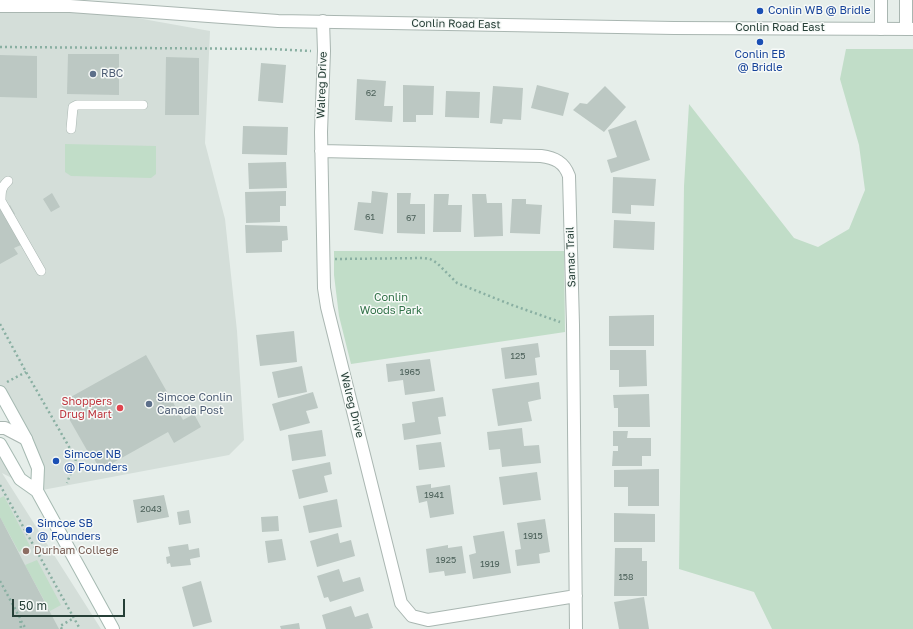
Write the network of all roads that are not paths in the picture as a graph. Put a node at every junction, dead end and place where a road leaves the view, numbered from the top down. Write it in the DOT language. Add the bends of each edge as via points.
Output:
graph roads {
  1 [pos="881,0"];
  2 [pos="906,0"];
  3 [pos="0,6"];
  4 [pos="323,21"];
  5 [pos="881,29"];
  6 [pos="910,29"];
  7 [pos="143,105"];
  8 [pos="71,129"];
  9 [pos="321,152"];
  10 [pos="8,181"];
  11 [pos="41,271"];
  12 [pos="3,387"];
  13 [pos="0,428"];
  14 [pos="26,439"];
  15 [pos="0,444"];
  16 [pos="0,454"];
  17 [pos="12,465"];
  18 [pos="37,491"];
  19 [pos="576,596"];
  20 [pos="113,629"];
  21 [pos="576,629"];
  1 -- 5 [label="street"];
  2 -- 6 [label="street"];
  3 -- 4 [label="street, Conlin Road East" via="70,6"];
  4 -- 5 [label="street, Conlin Road East"];
  4 -- 9 [label="street, Walreg Drive"];
  5 -- 6 [label="street, Conlin Road East"];
  7 -- 8 [label="lane" via="77,105 73,107"];
  9 -- 19 [label="street, Walreg Drive" via="324,288 327,307 401,603 412,616 428,620"];
  9 -- 19 [label="street, Samac Trail" via="541,156 550,157 566,168 569,176 573,325"];
  10 -- 11 [label="lane" via="0,190 1,201"];
  12 -- 14 [label="street"];
  13 -- 14 [label="street"];
  14 -- 18 [label="street" via="38,468"];
  15 -- 17 [label="street"];
  16 -- 17 [label="street"];
  17 -- 18 [label="street" via="20,479"];
  18 -- 20 [label="street"];
  19 -- 21 [label="street, Samac Trail"];
}
